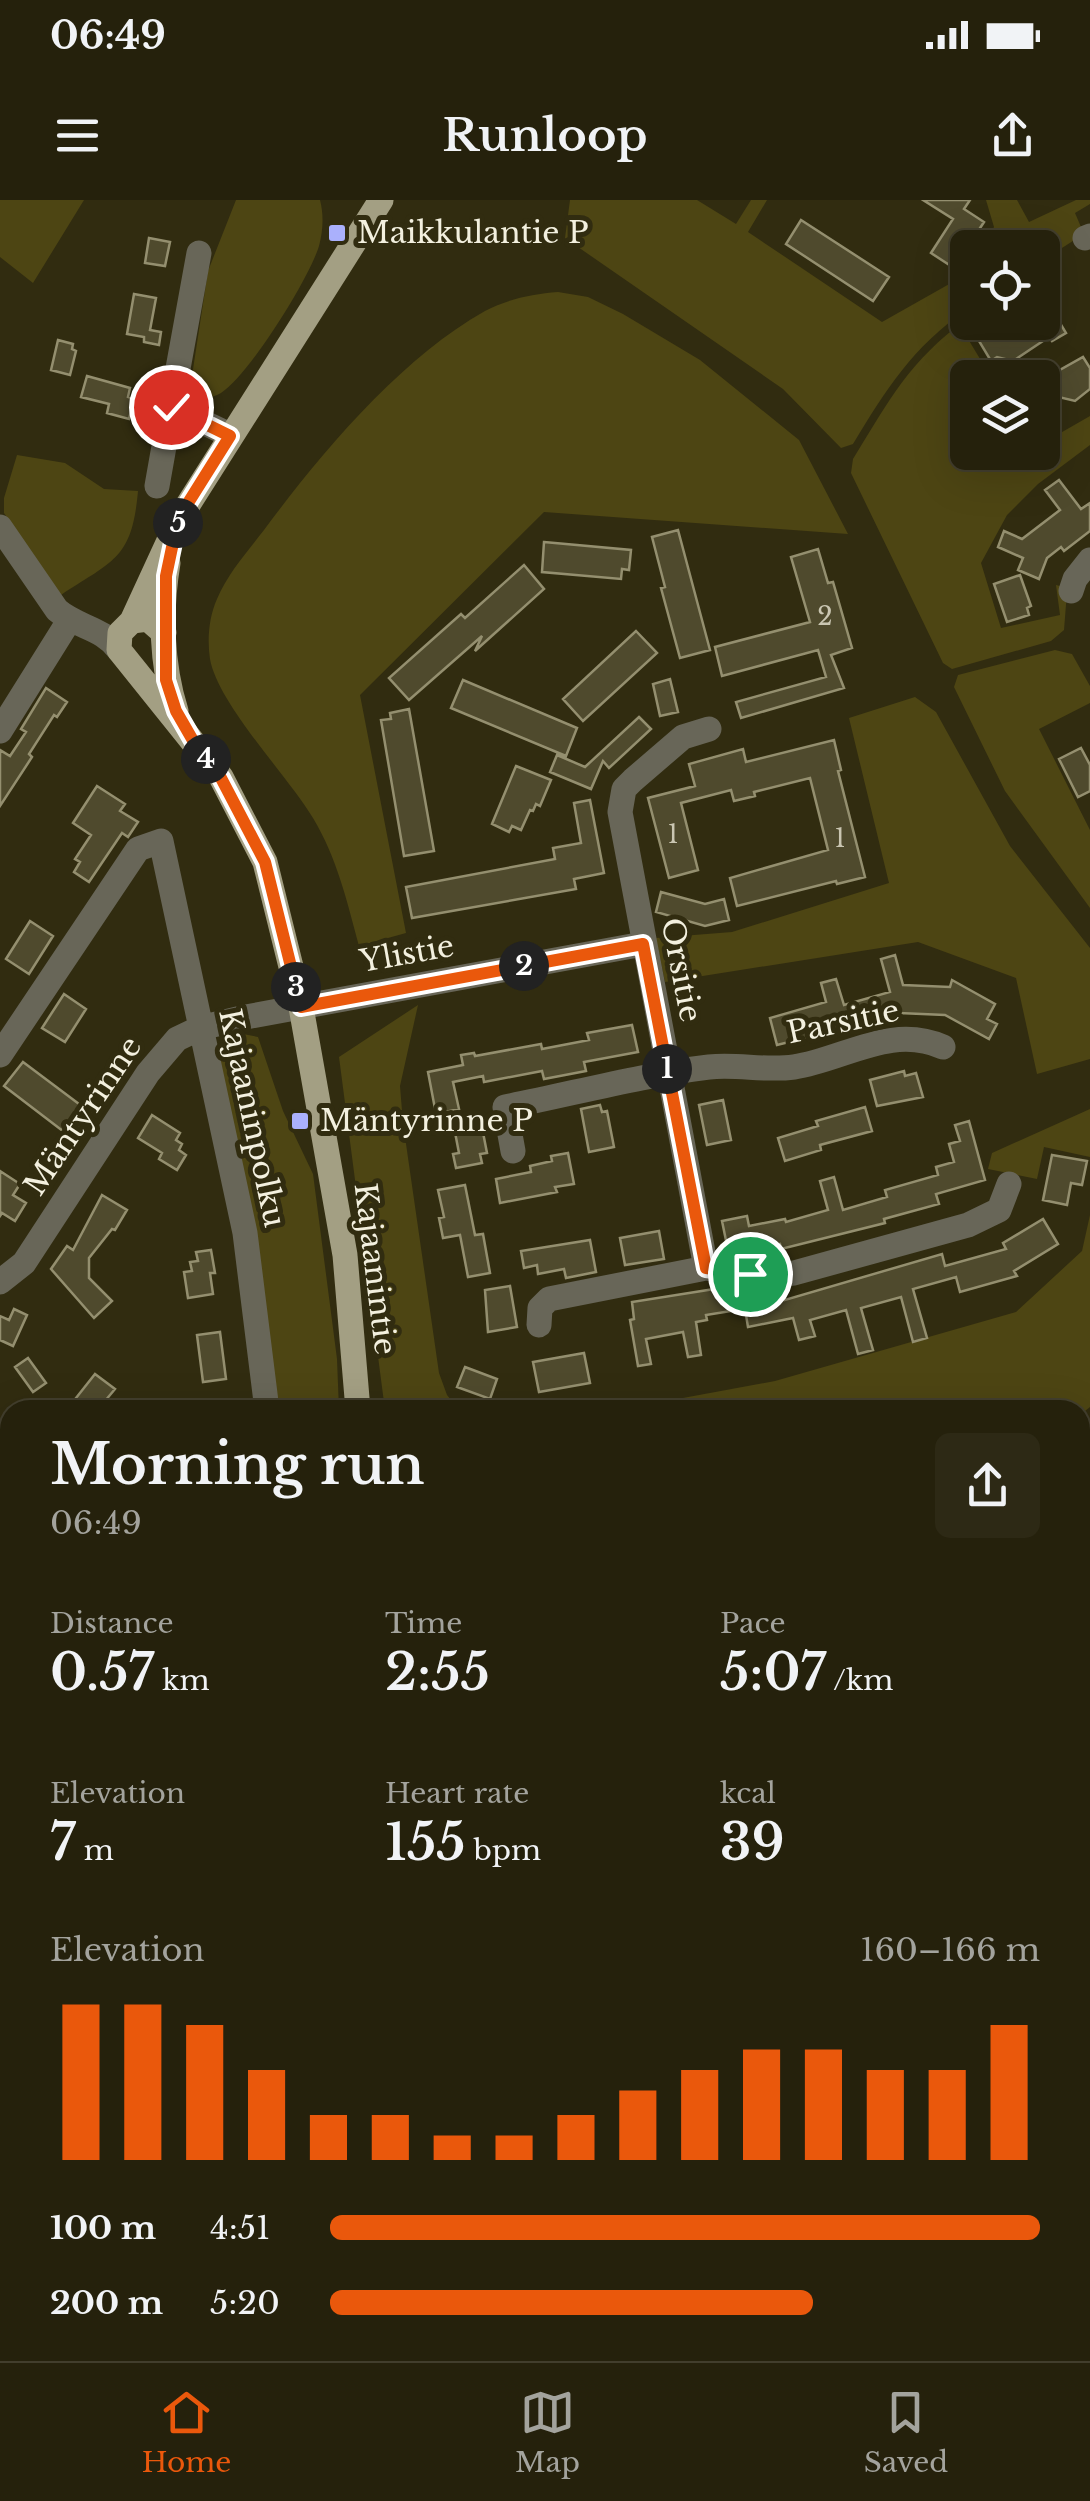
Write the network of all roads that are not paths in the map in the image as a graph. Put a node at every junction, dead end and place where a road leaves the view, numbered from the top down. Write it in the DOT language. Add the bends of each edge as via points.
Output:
graph roads {
  1 [pos="381,200"];
  2 [pos="200,253"];
  3 [pos="171,407"];
  4 [pos="230,436"];
  5 [pos="156,486"];
  6 [pos="178,519"];
  7 [pos="0,528"];
  8 [pos="1090,560"];
  9 [pos="1070,591"];
  10 [pos="76,622"];
  11 [pos="126,640"];
  12 [pos="165,641"];
  13 [pos="709,729"];
  14 [pos="0,732"];
  15 [pos="195,744"];
  16 [pos="643,944"];
  17 [pos="301,1007"];
  18 [pos="200,1028"];
  19 [pos="942,1047"];
  20 [pos="0,1056"];
  21 [pos="668,1074"];
  22 [pos="514,1151"];
  23 [pos="1009,1184"];
  24 [pos="706,1268"];
  25 [pos="0,1282"];
  26 [pos="539,1325"];
  27 [pos="266,1400"];
  28 [pos="357,1400"];
  1 -- 4 [label="main road"];
  2 -- 3 [label="street"];
  3 -- 4 [label="street"];
  3 -- 5 [label="street"];
  4 -- 6 [label="main road"];
  6 -- 11 [label="main road"];
  6 -- 12 [label="main road, Kajaanintie" via="166,576"];
  7 -- 10 [label="street" via="57,610"];
  8 -- 9 [label="street"];
  10 -- 11 [label="street"];
  10 -- 14 [label="street"];
  11 -- 12 [label="main road" via="148,620"];
  11 -- 12 [label="main road" via="148,666"];
  11 -- 15 [label="main road, Kajaanintie"];
  12 -- 15 [label="main road, Kajaanintie" via="166,680"];
  13 -- 16 [label="street, Orsitie" via="683,737 624,789 620,821"];
  15 -- 17 [label="main road, Kajaanintie" via="221,778 265,862"];
  16 -- 17 [label="street, Ylistie"];
  16 -- 21 [label="street, Orsitie"];
  17 -- 18 [label="street, Mäntyrinne"];
  17 -- 28 [label="main road, Kajaanintie" via="346,1255"];
  18 -- 20 [label="street, Kajaaninpolku" via="160,841 138,849"];
  18 -- 25 [label="street, Mäntyrinne" via="176,1039 148,1073 24,1264"];
  18 -- 27 [label="street, Kajaaninpolku" via="244,1232"];
  19 -- 21 [label="street, Parsitie" via="898,1038 800,1066"];
  21 -- 22 [label="street, Parsitie" via="504,1108"];
  21 -- 24 [label="street, Orsitie"];
  23 -- 24 [label="street" via="989,1217 794,1274"];
  24 -- 26 [label="street" via="549,1299 540,1308"];
}
